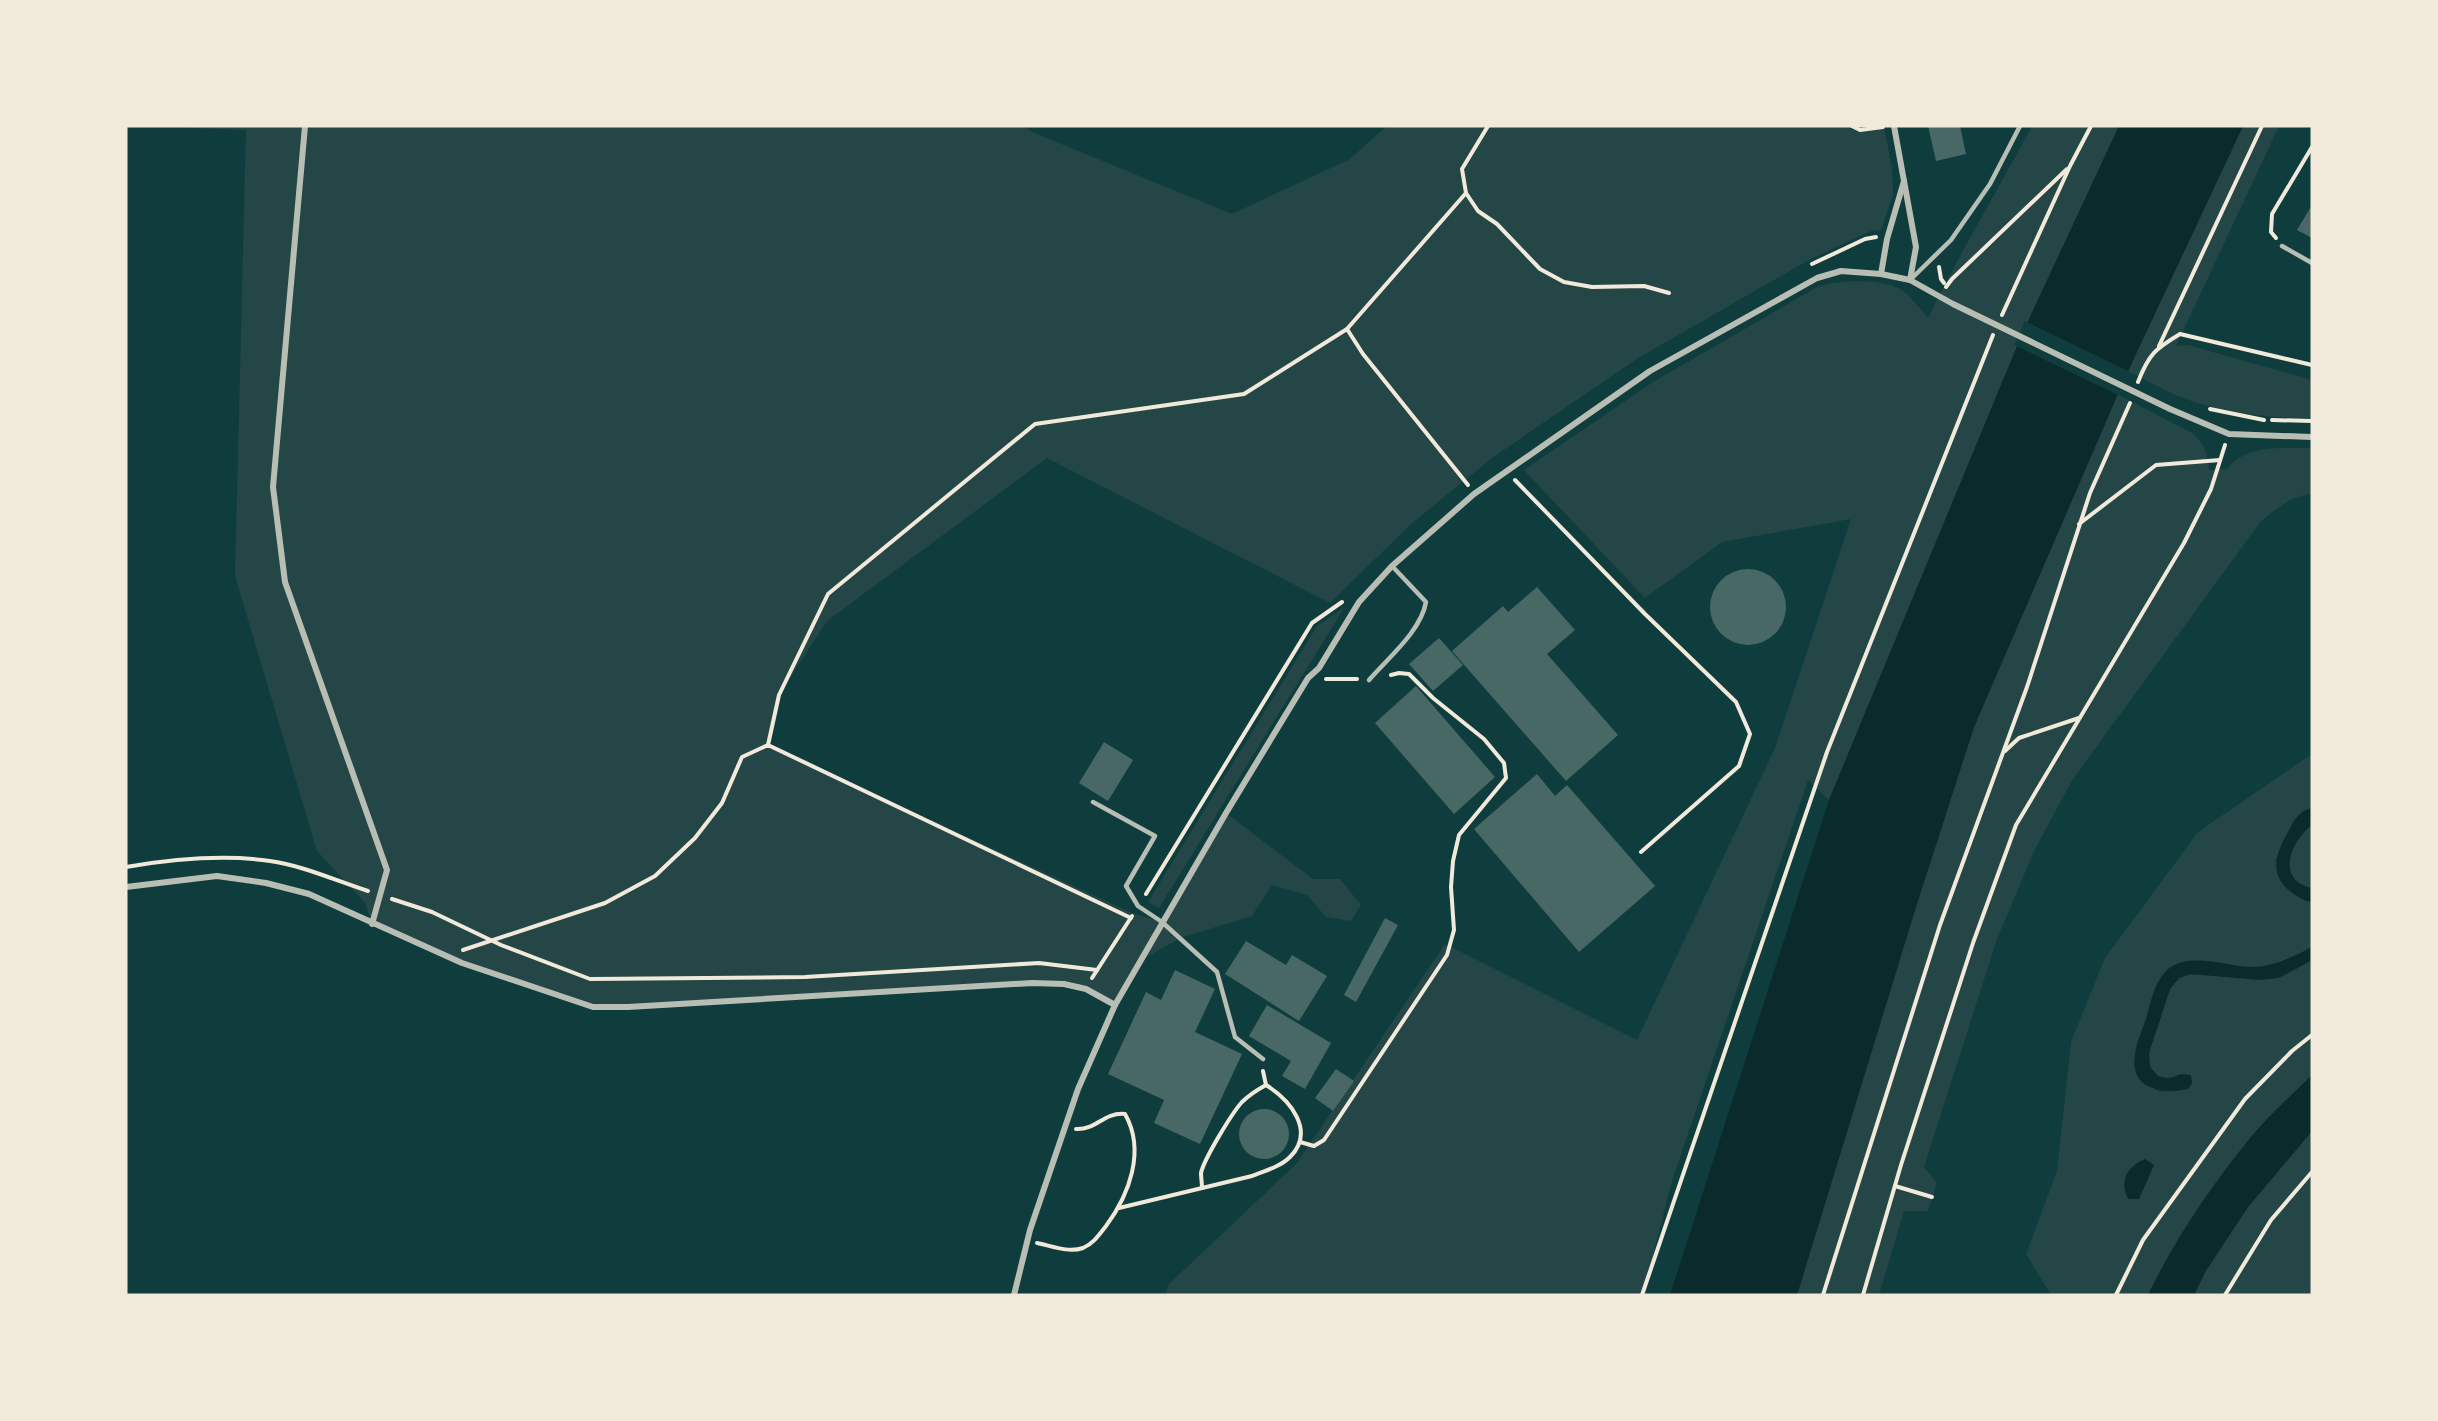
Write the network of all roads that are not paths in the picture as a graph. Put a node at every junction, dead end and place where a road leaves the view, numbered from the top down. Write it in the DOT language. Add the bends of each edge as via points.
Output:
graph roads {
  1 [pos="304,126"];
  2 [pos="1893,126"];
  3 [pos="2020,126"];
  4 [pos="1905,177"];
  5 [pos="2282,246"];
  6 [pos="2312,263"];
  7 [pos="1881,274"];
  8 [pos="1910,280"];
  9 [pos="2312,437"];
  10 [pos="1392,566"];
  11 [pos="1369,680"];
  12 [pos="1093,802"];
  13 [pos="126,887"];
  14 [pos="1162,922"];
  15 [pos="372,924"];
  16 [pos="1115,1005"];
  17 [pos="1263,1059"];
  18 [pos="1014,1295"];
  1 -- 15 [label="street" via="273,487 285,582 387,870"];
  2 -- 4 [label="street"];
  3 -- 8 [label="lane" via="1990,184 1951,240"];
  4 -- 7 [label="street"];
  4 -- 8 [label="street" via="1916,247"];
  5 -- 6 [label="lane"];
  7 -- 8 [label="street"];
  7 -- 10 [label="street" via="1841,272 1817,278 1650,372 1474,494"];
  8 -- 9 [label="street" via="2170,409 2229,434"];
  10 -- 11 [label="lane" via="1426,602 1424,613"];
  10 -- 14 [label="street" via="1359,602 1319,668 1308,678"];
  12 -- 14 [label="lane" via="1155,836 1126,886 1138,906"];
  13 -- 15 [label="street" via="217,876 266,883 309,894"];
  14 -- 16 [label="street"];
  14 -- 17 [label="lane" via="1217,972 1235,1037"];
  15 -- 16 [label="street" via="446,957 594,1007 1032,983 1086,989"];
  16 -- 18 [label="street" via="1078,1089"];
}
